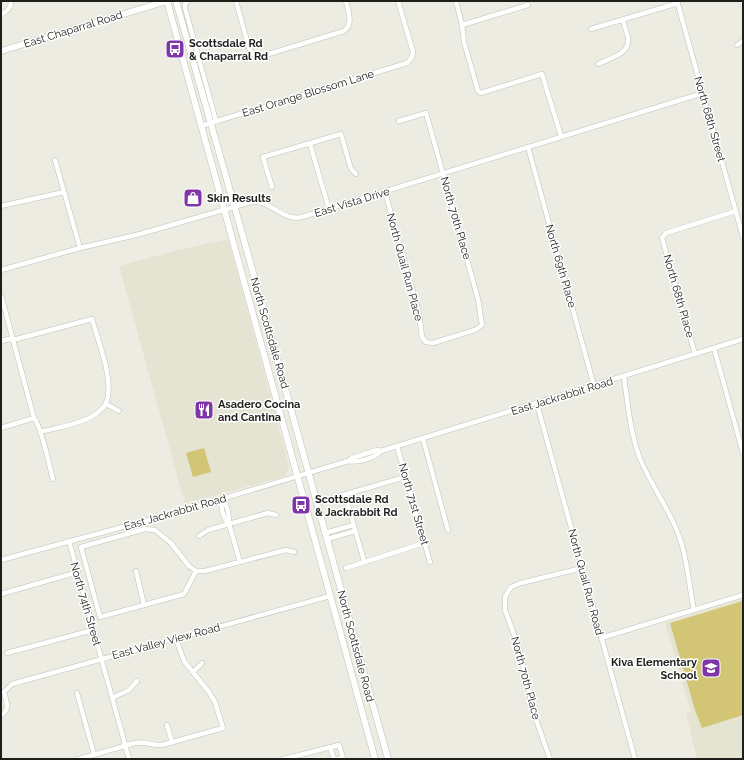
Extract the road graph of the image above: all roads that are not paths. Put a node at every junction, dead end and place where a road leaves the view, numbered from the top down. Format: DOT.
graph roads {
  1 [pos="167,1"];
  2 [pos="176,1"];
  3 [pos="188,1"];
  4 [pos="236,1"];
  5 [pos="346,1"];
  6 [pos="398,1"];
  7 [pos="456,1"];
  8 [pos="742,1"];
  9 [pos="677,2"];
  10 [pos="11,3"];
  11 [pos="743,4"];
  12 [pos="528,5"];
  13 [pos="1,14"];
  14 [pos="622,20"];
  15 [pos="462,25"];
  16 [pos="591,30"];
  17 [pos="743,41"];
  18 [pos="737,45"];
  19 [pos="1,51"];
  20 [pos="598,64"];
  21 [pos="703,93"];
  22 [pos="399,120"];
  23 [pos="213,122"];
  24 [pos="201,126"];
  25 [pos="561,136"];
  26 [pos="310,144"];
  27 [pos="528,147"];
  28 [pos="55,160"];
  29 [pos="356,174"];
  30 [pos="444,174"];
  31 [pos="272,187"];
  32 [pos="64,192"];
  33 [pos="385,192"];
  34 [pos="1,206"];
  35 [pos="234,206"];
  36 [pos="224,209"];
  37 [pos="329,209"];
  38 [pos="736,211"];
  39 [pos="743,237"];
  40 [pos="80,248"];
  41 [pos="1,270"];
  42 [pos="1,294"];
  43 [pos="743,339"];
  44 [pos="13,340"];
  45 [pos="1,341"];
  46 [pos="426,342"];
  47 [pos="714,348"];
  48 [pos="275,350"];
  49 [pos="263,352"];
  50 [pos="695,354"];
  51 [pos="624,377"];
  52 [pos="283,379"];
  53 [pos="272,382"];
  54 [pos="594,386"];
  55 [pos="106,404"];
  56 [pos="537,404"];
  57 [pos="119,411"];
  58 [pos="34,418"];
  59 [pos="1,428"];
  60 [pos="40,432"];
  61 [pos="422,439"];
  62 [pos="397,446"];
  63 [pos="743,453"];
  64 [pos="309,474"];
  65 [pos="298,477"];
  66 [pos="405,477"];
  67 [pos="53,479"];
  68 [pos="345,495"];
  69 [pos="222,498"];
  70 [pos="326,500"];
  71 [pos="276,515"];
  72 [pos="229,524"];
  73 [pos="354,525"];
  74 [pos="448,530"];
  75 [pos="355,531"];
  76 [pos="199,536"];
  77 [pos="326,536"];
  78 [pos="69,541"];
  79 [pos="424,543"];
  80 [pos="294,552"];
  81 [pos="1,560"];
  82 [pos="364,561"];
  83 [pos="240,562"];
  84 [pos="430,562"];
  85 [pos="346,568"];
  86 [pos="582,568"];
  87 [pos="136,571"];
  88 [pos="196,571"];
  89 [pos="78,572"];
  90 [pos="1,594"];
  91 [pos="743,595"];
  92 [pos="330,596"];
  93 [pos="144,605"];
  94 [pos="694,610"];
  95 [pos="93,630"];
  96 [pos="176,638"];
  97 [pos="601,638"];
  98 [pos="7,653"];
  99 [pos="102,659"];
  100 [pos="202,663"];
  101 [pos="193,672"];
  102 [pos="137,681"];
  103 [pos="77,694"];
  104 [pos="112,698"];
  105 [pos="1,715"];
  106 [pos="167,725"];
  107 [pos="172,742"];
  108 [pos="125,745"];
  109 [pos="330,748"];
  110 [pos="94,754"];
  111 [pos="297,757"];
  112 [pos="79,759"];
  113 [pos="129,759"];
  114 [pos="284,759"];
  115 [pos="334,759"];
  116 [pos="337,759"];
  117 [pos="375,759"];
  118 [pos="388,759"];
  119 [pos="550,759"];
  120 [pos="635,759"];
  1 -- 19 [label="main road, East Chaparral Road"];
  1 -- 24 [label="main road, North Scottsdale Road"];
  2 -- 23 [label="main road, North Scottsdale Road"];
  3 -- 23 [label="street"];
  4 -- 5 [label="street"];
  6 -- 23 [label="street, East Orange Blossom Lane"];
  7 -- 15 [label="street"];
  8 -- 11 [label="street"];
  9 -- 14 [label="street"];
  9 -- 21 [label="street, North 68th Street"];
  10 -- 13 [label="street"];
  12 -- 15 [label="street"];
  14 -- 16 [label="street"];
  14 -- 20 [label="street"];
  15 -- 25 [label="street"];
  17 -- 18 [label="street"];
  21 -- 25 [label="street, East Vista Drive"];
  21 -- 38 [label="street, North 68th Street"];
  22 -- 30 [label="street, North 70th Place"];
  23 -- 24 [label="street, East Orange Blossom Lane"];
  23 -- 35 [label="main road, North Scottsdale Road"];
  24 -- 36 [label="main road, North Scottsdale Road"];
  25 -- 27 [label="street, East Vista Drive"];
  26 -- 29 [label="street"];
  26 -- 31 [label="street"];
  26 -- 37 [label="street"];
  27 -- 30 [label="street, East Vista Drive"];
  27 -- 54 [label="street, North 69th Place"];
  28 -- 32 [label="street"];
  30 -- 33 [label="street, East Vista Drive"];
  30 -- 46 [label="street, North 70th Place"];
  32 -- 34 [label="street"];
  32 -- 40 [label="street"];
  33 -- 37 [label="street, East Vista Drive"];
  33 -- 46 [label="street, North Quail Run Place"];
  35 -- 36 [label="street, East Vista Drive"];
  35 -- 37 [label="street, East Vista Drive"];
  35 -- 48 [label="main road, North Scottsdale Road"];
  36 -- 40 [label="street, East Vista Drive"];
  36 -- 49 [label="main road, North Scottsdale Road"];
  38 -- 39 [label="street, North 68th Street"];
  38 -- 50 [label="street, North 68th Place"];
  40 -- 41 [label="street, East Vista Drive"];
  42 -- 44 [label="street"];
  43 -- 47 [label="street, East Jackrabbit Road"];
  44 -- 45 [label="street"];
  44 -- 55 [label="street"];
  44 -- 58 [label="street"];
  47 -- 50 [label="street, East Jackrabbit Road"];
  47 -- 63 [label="street"];
  48 -- 49 [label="main road"];
  48 -- 52 [label="main road, North Scottsdale Road"];
  49 -- 53 [label="main road, North Scottsdale Road"];
  50 -- 51 [label="street, East Jackrabbit Road"];
  51 -- 54 [label="street, East Jackrabbit Road"];
  51 -- 94 [label="street"];
  52 -- 53 [label="main road"];
  52 -- 64 [label="main road, North Scottsdale Road"];
  53 -- 65 [label="main road, North Scottsdale Road"];
  54 -- 56 [label="street, East Jackrabbit Road"];
  55 -- 57 [label="street"];
  55 -- 60 [label="street"];
  56 -- 61 [label="street, East Jackrabbit Road"];
  56 -- 86 [label="street, North Quail Run Road"];
  58 -- 59 [label="street"];
  58 -- 60 [label="street"];
  60 -- 67 [label="street"];
  61 -- 62 [label="street, East Jackrabbit Road"];
  61 -- 74 [label="street"];
  62 -- 64 [label="street, East Jackrabbit Road"];
  62 -- 66 [label="street, North 71st Street"];
  64 -- 65 [label="street, East Jackrabbit Road"];
  64 -- 77 [label="main road, North Scottsdale Road"];
  65 -- 69 [label="street, East Jackrabbit Road"];
  65 -- 92 [label="main road, North Scottsdale Road"];
  66 -- 68 [label="street"];
  66 -- 79 [label="street, North 71st Street"];
  68 -- 70 [label="street"];
  68 -- 73 [label="street"];
  69 -- 72 [label="street"];
  69 -- 78 [label="street, East Jackrabbit Road"];
  71 -- 72 [label="street"];
  72 -- 76 [label="street"];
  72 -- 83 [label="street"];
  73 -- 75 [label="street"];
  73 -- 77 [label="street"];
  75 -- 77 [label="street"];
  75 -- 82 [label="street"];
  77 -- 118 [label="main road, North Scottsdale Road"];
  78 -- 81 [label="street, East Jackrabbit Road"];
  78 -- 89 [label="street, North 74th Street"];
  79 -- 82 [label="street"];
  79 -- 84 [label="street, North 71st Street"];
  80 -- 83 [label="street"];
  82 -- 85 [label="street"];
  83 -- 88 [label="street"];
  86 -- 97 [label="street, North Quail Run Road"];
  86 -- 119 [label="street, North 70th Place"];
  87 -- 93 [label="street"];
  88 -- 93 [label="street"];
  88 -- 93 [label="street"];
  89 -- 90 [label="street"];
  89 -- 95 [label="street, North 74th Street"];
  91 -- 94 [label="street"];
  92 -- 96 [label="street, East Valley View Road"];
  92 -- 117 [label="main road, North Scottsdale Road"];
  94 -- 97 [label="street"];
  95 -- 98 [label="street"];
  95 -- 99 [label="street, North 74th Street"];
  96 -- 99 [label="street, East Valley View Road"];
  96 -- 101 [label="street"];
  97 -- 120 [label="street, North Quail Run Road"];
  99 -- 104 [label="street, North 74th Street"];
  99 -- 105 [label="street, East Valley View Road"];
  100 -- 101 [label="street"];
  101 -- 107 [label="street"];
  102 -- 104 [label="street"];
  103 -- 110 [label="street"];
  104 -- 108 [label="street, North 74th Street"];
  106 -- 107 [label="street"];
  107 -- 108 [label="street"];
  108 -- 110 [label="street"];
  108 -- 113 [label="street, North 74th Street"];
  109 -- 111 [label="street"];
  109 -- 115 [label="street"];
  109 -- 116 [label="street"];
  110 -- 112 [label="street"];
  111 -- 114 [label="street"];
}
